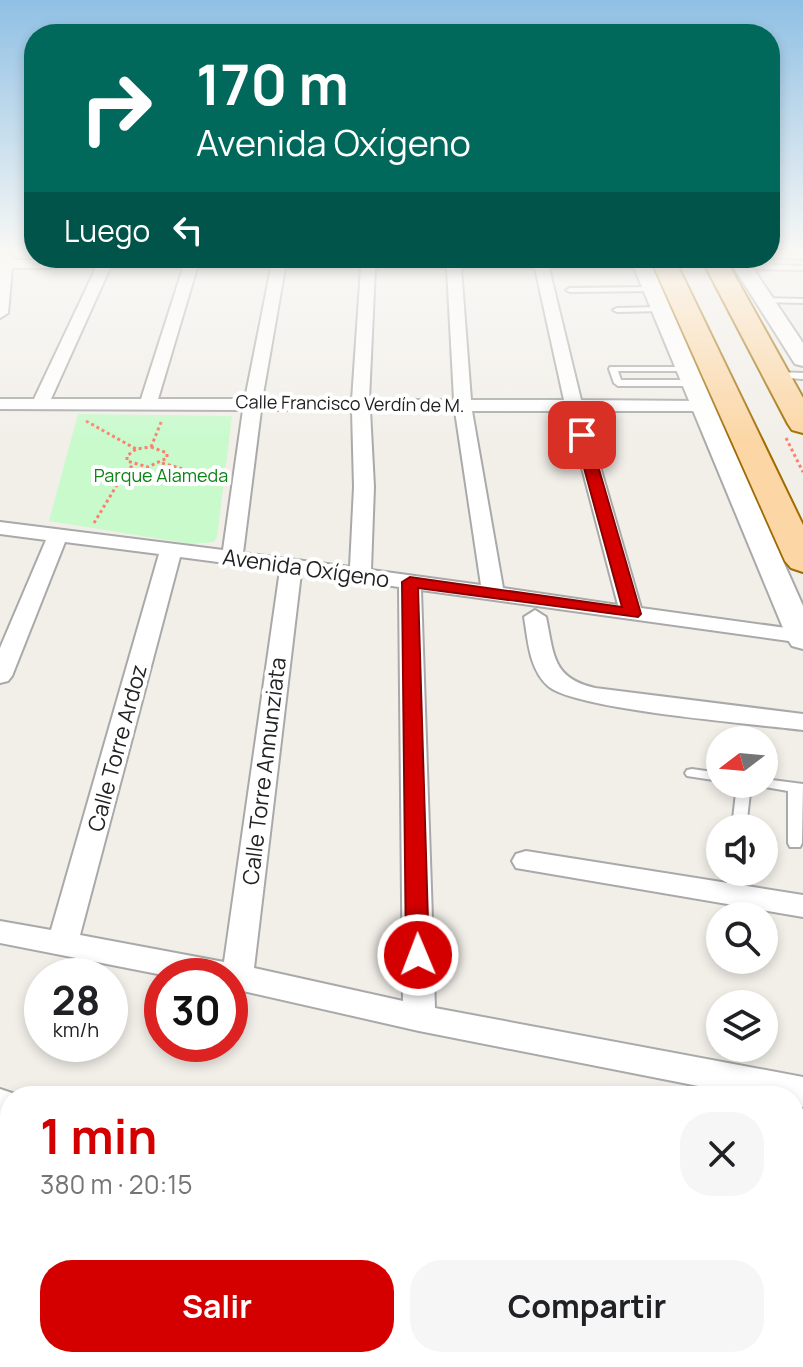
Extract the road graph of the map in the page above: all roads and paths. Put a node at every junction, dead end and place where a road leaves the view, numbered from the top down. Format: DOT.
graph roads {
  1 [pos="81,316"];
  2 [pos="175,316"];
  3 [pos="270,316"];
  4 [pos="366,316"];
  5 [pos="457,316"];
  6 [pos="553,316"];
  7 [pos="669,316"];
  8 [pos="673,316"];
  9 [pos="699,316"];
  10 [pos="734,316"];
  11 [pos="742,316"];
  12 [pos="775,316"];
  13 [pos="803,359"];
  14 [pos="776,375"];
  15 [pos="803,376"];
  16 [pos="692,386"];
  17 [pos="41,403"];
  18 [pos="65,403"];
  19 [pos="148,403"];
  20 [pos="169,403"];
  21 [pos="253,403"];
  22 [pos="360,403"];
  23 [pos="0,404"];
  24 [pos="463,406"];
  25 [pos="574,406"];
  26 [pos="803,424"];
  27 [pos="151,447"];
  28 [pos="136,449"];
  29 [pos="162,463"];
  30 [pos="133,465"];
  31 [pos="242,485"];
  32 [pos="0,528"];
  33 [pos="57,537"];
  34 [pos="84,539"];
  35 [pos="171,550"];
  36 [pos="232,557"];
  37 [pos="803,561"];
  38 [pos="291,565"];
  39 [pos="360,575"];
  40 [pos="410,582"];
  41 [pos="493,594"];
  42 [pos="632,614"];
  43 [pos="535,617"];
  44 [pos="802,639"];
  45 [pos="0,676"];
  46 [pos="803,722"];
  47 [pos="692,773"];
  48 [pos="706,775"];
  49 [pos="778,785"];
  50 [pos="799,788"];
  51 [pos="795,843"];
  52 [pos="526,861"];
  53 [pos="803,906"];
  54 [pos="0,932"];
  55 [pos="62,946"];
  56 [pos="239,958"];
  57 [pos="144,961"];
  58 [pos="248,979"];
  59 [pos="419,1018"];
  60 [pos="772,1086"];
  1 -- 17 [label="street"];
  2 -- 19 [label="street"];
  3 -- 21 [label="street"];
  4 -- 22 [label="street"];
  5 -- 24 [label="street"];
  6 -- 25 [label="street"];
  7 -- 16 [label="street"];
  8 -- 37 [label="main road"];
  9 -- 10 [label="main road"];
  11 -- 14 [label="main road"];
  12 -- 13 [label="street"];
  14 -- 15 [label="lane"];
  14 -- 26 [label="main road"];
  16 -- 16 [label="lane"];
  16 -- 25 [label="street, Calle Francisco Verdín de M."];
  16 -- 44 [label="street"];
  17 -- 18 [label="street, Calle Francisco Verdín de M."];
  17 -- 23 [label="street, Calle Francisco Verdín de M."];
  18 -- 19 [label="street, Calle Francisco Verdín de M."];
  18 -- 28 [label="path"];
  19 -- 20 [label="street, Calle Francisco Verdín de M."];
  20 -- 21 [label="street, Calle Francisco Verdín de M."];
  20 -- 27 [label="path"];
  21 -- 22 [label="street, Calle Francisco Verdín de M."];
  21 -- 31 [label="street"];
  22 -- 24 [label="street, Calle Francisco Verdín de M."];
  22 -- 39 [label="street"];
  24 -- 25 [label="street, Calle Francisco Verdín de M."];
  24 -- 41 [label="street"];
  25 -- 42 [label="street"];
  27 -- 28 [label="path"];
  27 -- 29 [label="path"];
  28 -- 30 [label="path"];
  29 -- 30 [label="path"];
  29 -- 31 [label="path"];
  30 -- 34 [label="path"];
  31 -- 36 [label="street"];
  32 -- 33 [label="street, Avenida Oxígeno"];
  33 -- 34 [label="street, Avenida Oxígeno"];
  33 -- 45 [label="street"];
  34 -- 35 [label="street, Avenida Oxígeno"];
  35 -- 36 [label="street, Avenida Oxígeno"];
  35 -- 55 [label="street, Calle Torre Ardoz"];
  36 -- 38 [label="street, Avenida Oxígeno"];
  38 -- 39 [label="street, Avenida Oxígeno"];
  38 -- 56 [label="street, Calle Torre Annunziata"];
  39 -- 40 [label="street, Avenida Oxígeno"];
  40 -- 41 [label="street, Avenida Oxígeno"];
  40 -- 59 [label="street"];
  41 -- 42 [label="street, Avenida Oxígeno"];
  42 -- 44 [label="street, Avenida Oxígeno"];
  43 -- 46 [label="street"];
  47 -- 48 [label="lane"];
  49 -- 50 [label="lane"];
  50 -- 51 [label="lane"];
  52 -- 53 [label="street"];
  54 -- 55 [label="street"];
  55 -- 57 [label="street"];
  58 -- 59 [label="street"];
  59 -- 60 [label="street"];
}
